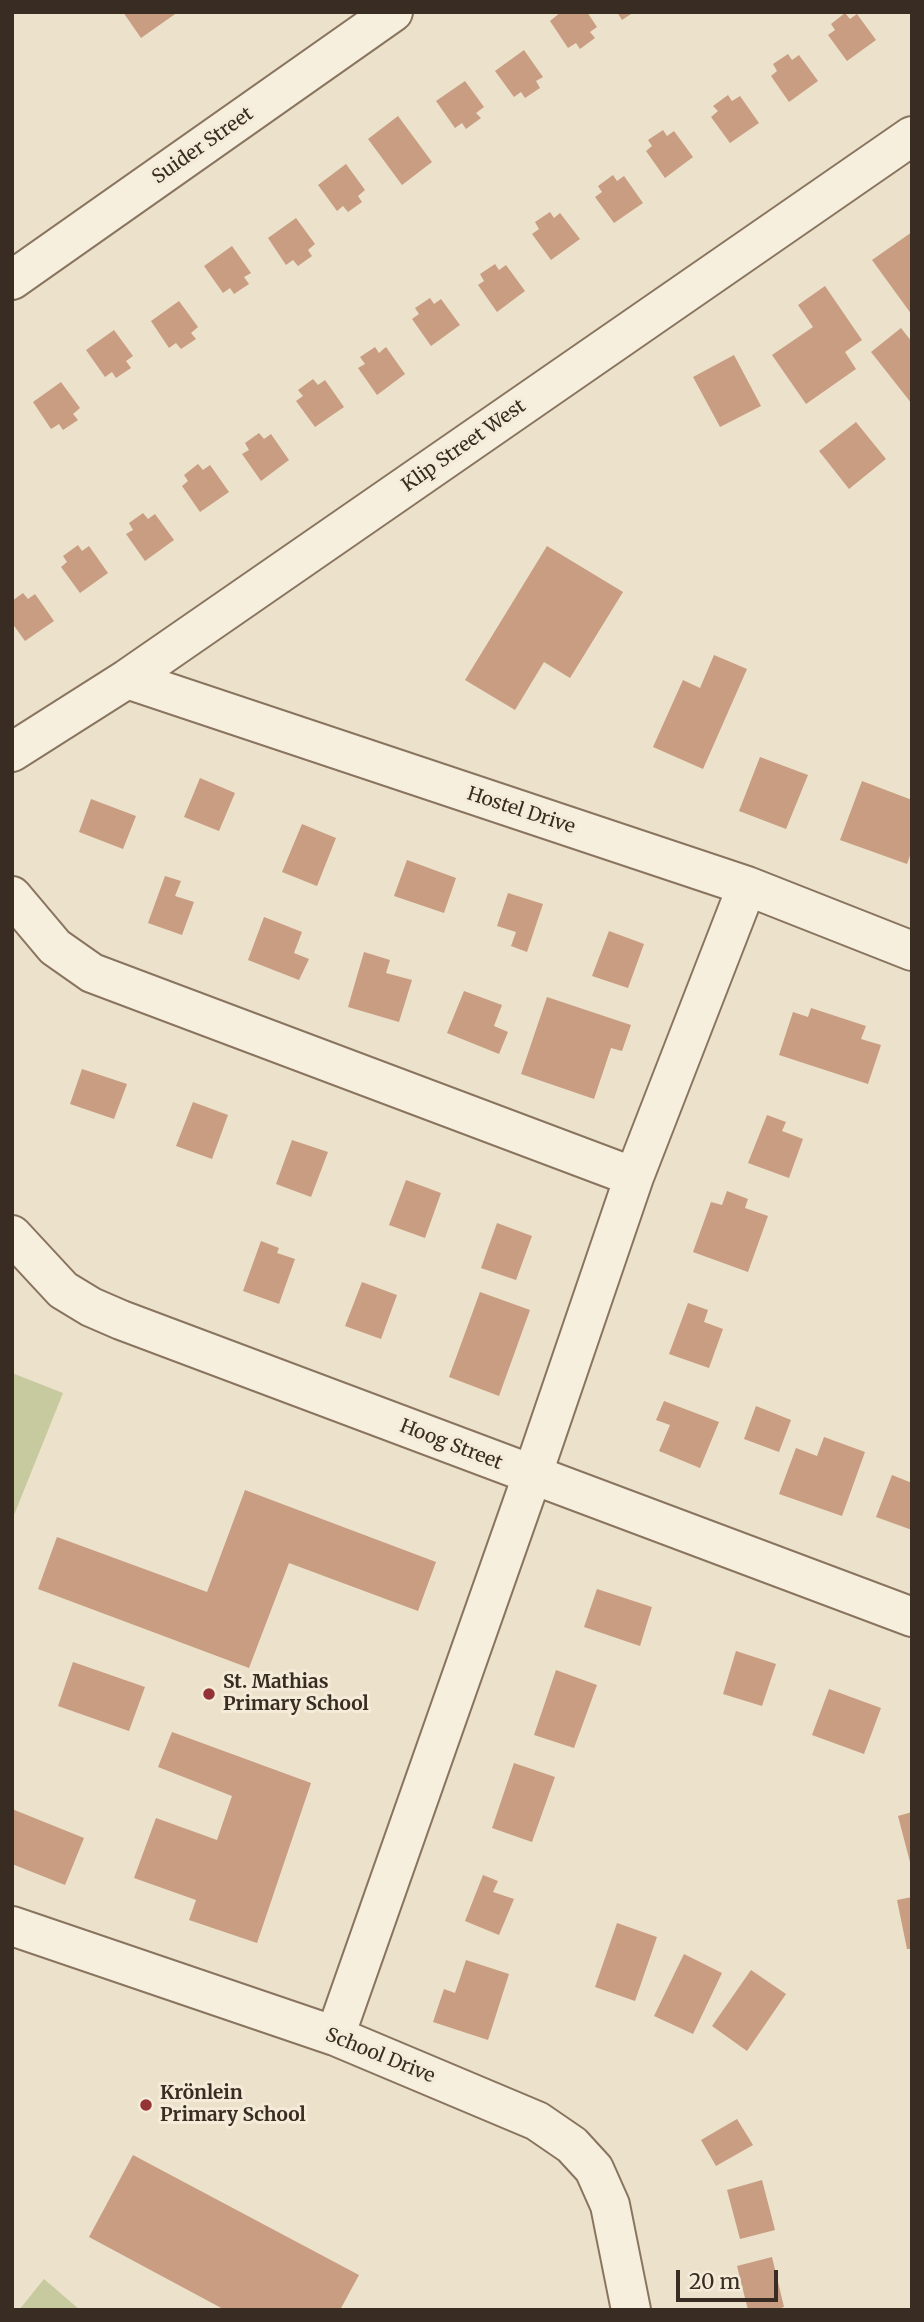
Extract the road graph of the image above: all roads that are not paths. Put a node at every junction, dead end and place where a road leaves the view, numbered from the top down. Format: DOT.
graph roads {
  1 [pos="393,12"];
  2 [pos="912,136"];
  3 [pos="12,280"];
  4 [pos="127,680"];
  5 [pos="12,752"];
  6 [pos="747,886"];
  7 [pos="12,896"];
  8 [pos="912,951"];
  9 [pos="634,1177"];
  10 [pos="12,1235"];
  11 [pos="532,1476"];
  12 [pos="912,1617"];
  13 [pos="12,1926"];
  14 [pos="334,2036"];
  15 [pos="631,2310"];
  1 -- 3 [label="street, Suider Street"];
  2 -- 4 [label="street, Klip Street West"];
  4 -- 5 [label="street, Klip Street West"];
  4 -- 6 [label="street, Hostel Drive"];
  6 -- 8 [label="street, Hostel Drive"];
  6 -- 9 [label="street"];
  7 -- 9 [label="street"];
  9 -- 11 [label="street"];
  10 -- 11 [label="street, Hoog Street"];
  11 -- 12 [label="street, Hoog Street"];
  11 -- 14 [label="street"];
  13 -- 14 [label="street, School Drive"];
  14 -- 15 [label="street, School Drive"];
}
